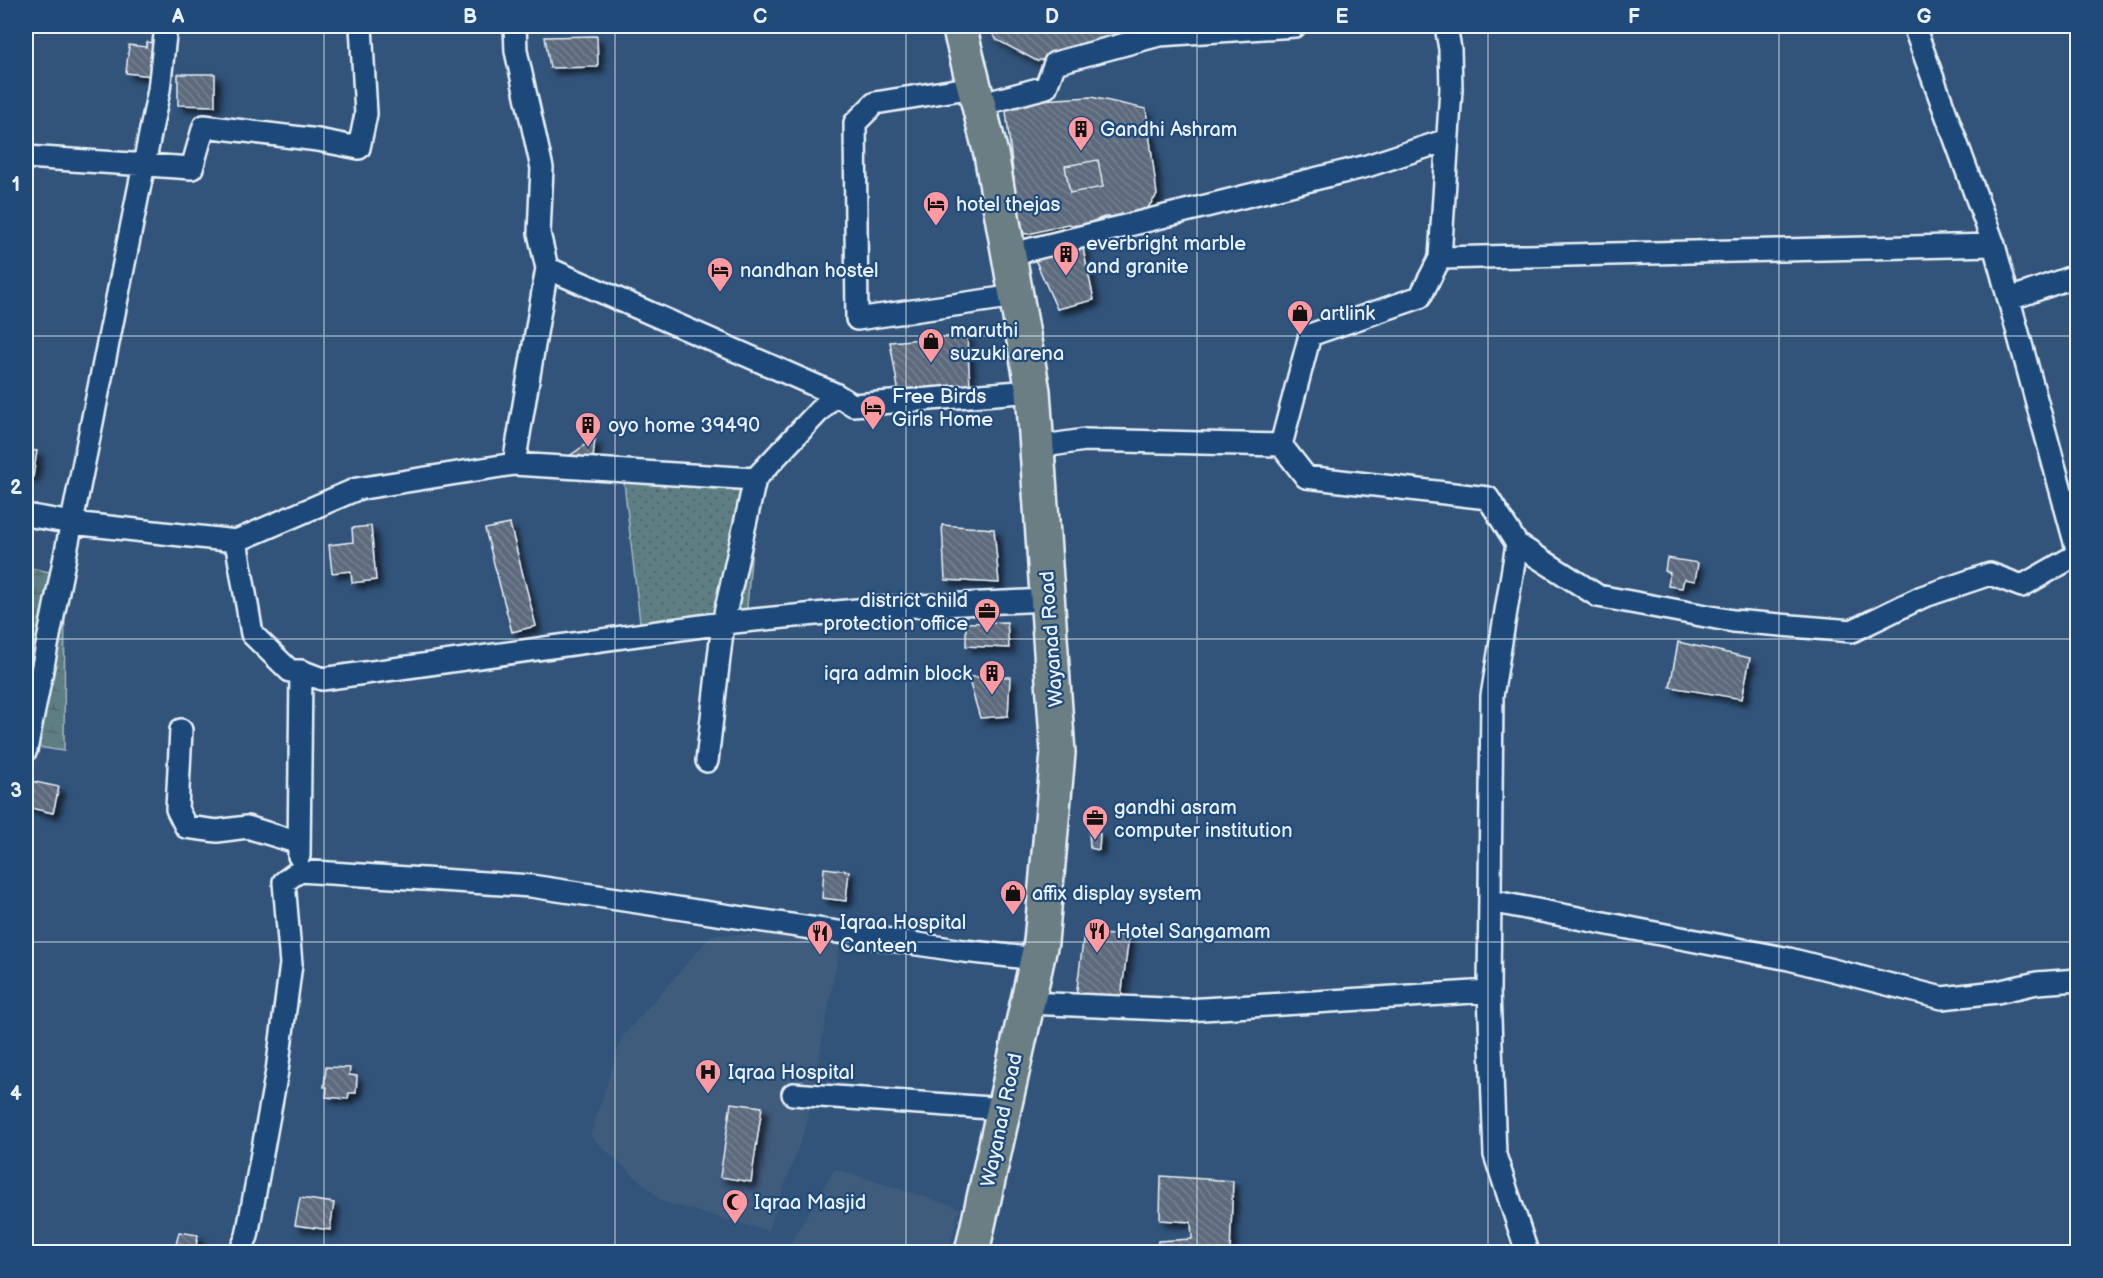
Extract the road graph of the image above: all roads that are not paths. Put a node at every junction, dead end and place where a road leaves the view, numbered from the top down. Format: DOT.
graph roads {
  1 [pos="166,26"];
  2 [pos="361,26"];
  3 [pos="515,26"];
  4 [pos="959,26"];
  5 [pos="1295,26"];
  6 [pos="1446,26"];
  7 [pos="1917,26"];
  8 [pos="976,96"];
  9 [pos="1447,140"];
  10 [pos="26,157"];
  11 [pos="144,166"];
  12 [pos="1994,244"];
  13 [pos="1008,255"];
  14 [pos="1440,258"];
  15 [pos="547,268"];
  16 [pos="2078,275"];
  17 [pos="1016,296"];
  18 [pos="2010,299"];
  19 [pos="1033,392"];
  20 [pos="835,394"];
  21 [pos="1281,445"];
  22 [pos="1037,447"];
  23 [pos="514,464"];
  24 [pos="755,479"];
  25 [pos="26,514"];
  26 [pos="72,523"];
  27 [pos="236,542"];
  28 [pos="1517,544"];
  29 [pos="2078,554"];
  30 [pos="1048,600"];
  31 [pos="723,623"];
  32 [pos="301,671"];
  33 [pos="181,730"];
  34 [pos="26,750"];
  35 [pos="707,761"];
  36 [pos="299,843"];
  37 [pos="299,871"];
  38 [pos="1490,901"];
  39 [pos="1037,959"];
  40 [pos="2078,981"];
  41 [pos="1489,991"];
  42 [pos="1028,1003"];
  43 [pos="793,1094"];
  44 [pos="1004,1109"];
  45 [pos="240,1252"];
  46 [pos="964,1252"];
  47 [pos="1527,1252"];
  1 -- 11 [label="street"];
  2 -- 11 [label="street"];
  3 -- 15 [label="street"];
  4 -- 8 [label="main road, Wayanad Road"];
  5 -- 8 [label="street"];
  6 -- 9 [label="street"];
  7 -- 12 [label="street"];
  8 -- 13 [label="main road, Wayanad Road"];
  8 -- 17 [label="street"];
  9 -- 13 [label="street"];
  9 -- 14 [label="street"];
  10 -- 11 [label="street"];
  11 -- 26 [label="street"];
  12 -- 14 [label="street"];
  12 -- 18 [label="street"];
  13 -- 17 [label="main road, Wayanad Road"];
  14 -- 21 [label="street"];
  15 -- 20 [label="street"];
  15 -- 23 [label="street"];
  16 -- 18 [label="street"];
  17 -- 19 [label="main road, Wayanad Road"];
  18 -- 29 [label="street"];
  19 -- 20 [label="street"];
  19 -- 22 [label="main road, Wayanad Road"];
  20 -- 24 [label="street"];
  21 -- 22 [label="street"];
  21 -- 28 [label="street"];
  22 -- 30 [label="main road, Wayanad Road"];
  23 -- 24 [label="street"];
  23 -- 27 [label="street"];
  24 -- 31 [label="street"];
  25 -- 26 [label="street"];
  26 -- 27 [label="street"];
  26 -- 34 [label="street"];
  27 -- 32 [label="street"];
  28 -- 29 [label="street"];
  28 -- 38 [label="street"];
  30 -- 31 [label="street"];
  30 -- 39 [label="main road, Wayanad Road"];
  31 -- 32 [label="street"];
  31 -- 35 [label="street"];
  32 -- 36 [label="street"];
  33 -- 36 [label="street"];
  36 -- 37 [label="street"];
  37 -- 39 [label="street"];
  37 -- 45 [label="street"];
  38 -- 40 [label="street"];
  38 -- 41 [label="street"];
  39 -- 42 [label="main road, Wayanad Road"];
  41 -- 42 [label="street"];
  41 -- 47 [label="street"];
  42 -- 44 [label="main road, Wayanad Road"];
  43 -- 44 [label="street"];
  44 -- 46 [label="main road, Wayanad Road"];
}
